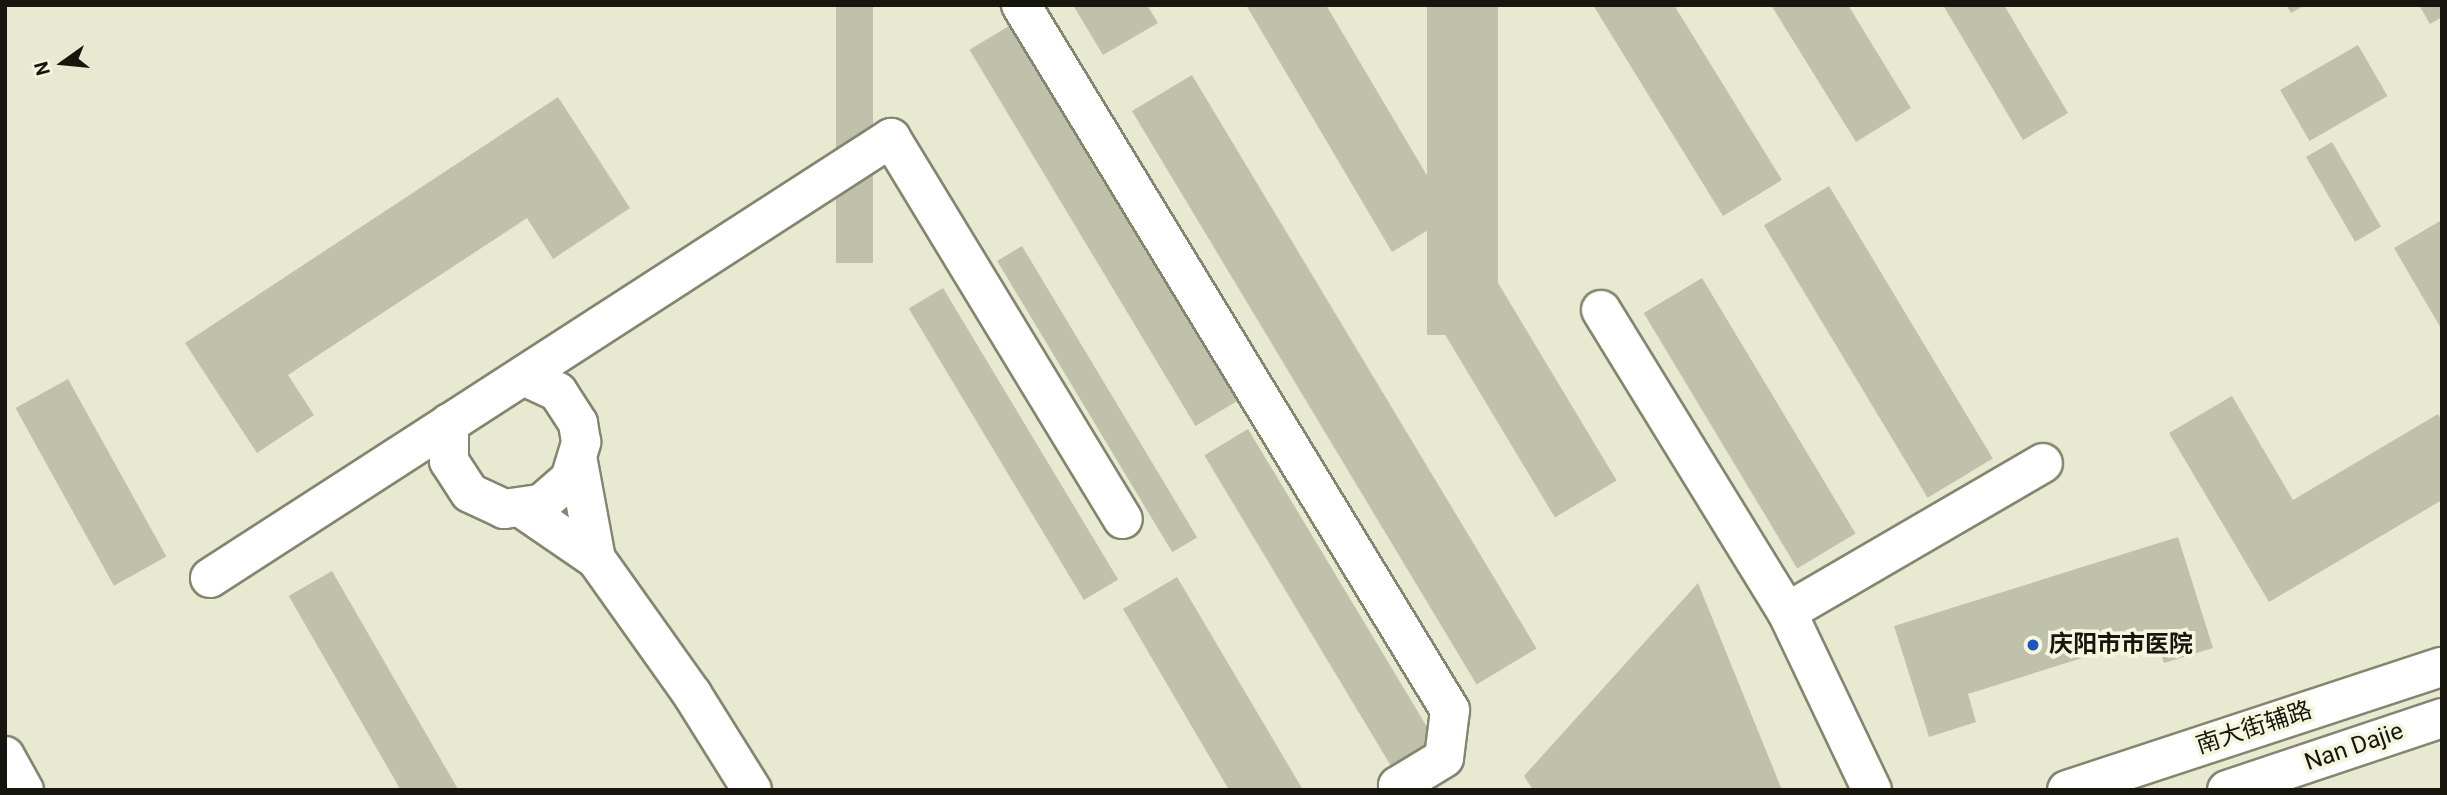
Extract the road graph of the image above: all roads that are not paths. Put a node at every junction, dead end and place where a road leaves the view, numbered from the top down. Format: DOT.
graph roads {
  1 [pos="1021,5"];
  2 [pos="1601,310"];
  3 [pos="523,376"];
  4 [pos="449,423"];
  5 [pos="578,462"];
  6 [pos="2043,463"];
  7 [pos="523,509"];
  8 [pos="1123,519"];
  9 [pos="596,559"];
  10 [pos="210,578"];
  11 [pos="1787,612"];
  12 [pos="2442,667"];
  13 [pos="2442,718"];
  14 [pos="5,756"];
  15 [pos="1408,786"];
  16 [pos="24,790"];
  17 [pos="752,790"];
  18 [pos="1872,790"];
  19 [pos="2067,790"];
  20 [pos="2227,790"];
  1 -- 15 [label="street"];
  2 -- 11 [label="street"];
  3 -- 4 [label="street"];
  3 -- 5 [label="street"];
  3 -- 8 [label="street"];
  4 -- 7 [label="street"];
  4 -- 10 [label="street"];
  5 -- 7 [label="street"];
  5 -- 9 [label="street"];
  6 -- 11 [label="street"];
  7 -- 9 [label="street"];
  9 -- 17 [label="street"];
  11 -- 18 [label="street"];
  12 -- 19 [label="street, 南大街辅路"];
  13 -- 20 [label="street, Nan Dajie"];
  14 -- 16 [label="street"];
}
